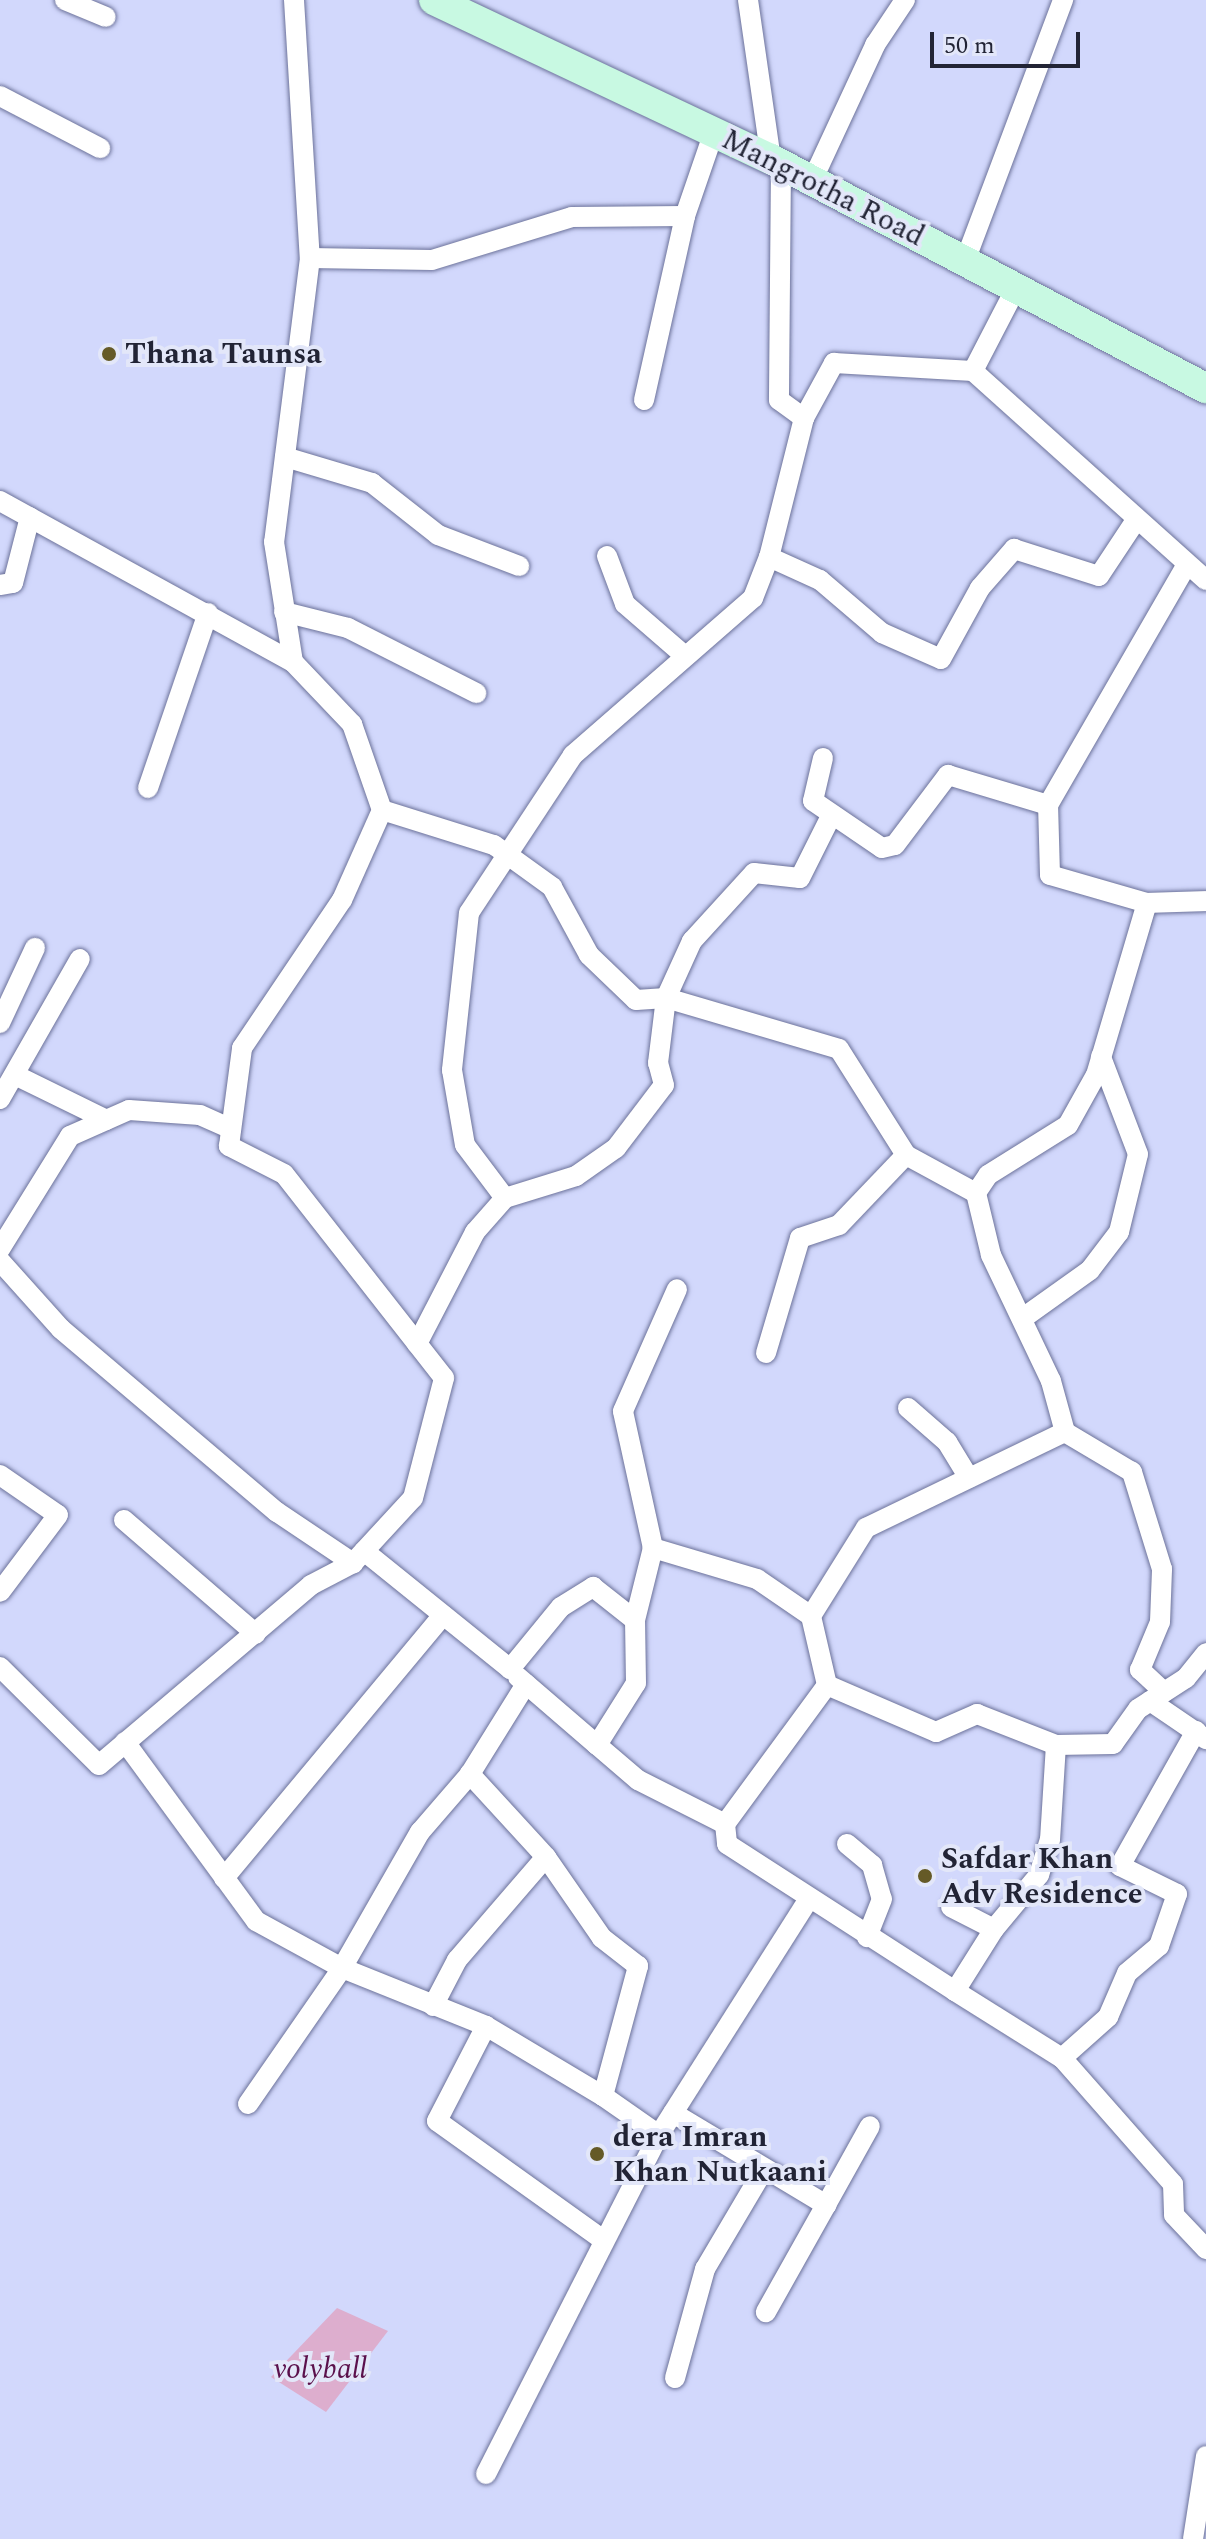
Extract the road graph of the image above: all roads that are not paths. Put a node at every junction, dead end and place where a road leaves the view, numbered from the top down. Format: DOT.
graph roads {
  1 [pos="65,0"];
  2 [pos="294,0"];
  3 [pos="434,0"];
  4 [pos="748,0"];
  5 [pos="905,0"];
  6 [pos="1063,0"];
  7 [pos="106,17"];
  8 [pos="0,96"];
  9 [pos="714,132"];
  10 [pos="100,148"];
  11 [pos="776,162"];
  12 [pos="812,181"];
  13 [pos="685,216"];
  14 [pos="310,258"];
  15 [pos="965,261"];
  16 [pos="1016,288"];
  17 [pos="973,371"];
  18 [pos="1206,388"];
  19 [pos="644,400"];
  20 [pos="804,418"];
  21 [pos="285,457"];
  22 [pos="0,501"];
  23 [pos="30,517"];
  24 [pos="1136,520"];
  25 [pos="607,556"];
  26 [pos="769,557"];
  27 [pos="519,566"];
  28 [pos="1186,566"];
  29 [pos="1206,580"];
  30 [pos="0,585"];
  31 [pos="284,612"];
  32 [pos="208,613"];
  33 [pos="685,656"];
  34 [pos="293,662"];
  35 [pos="476,693"];
  36 [pos="823,758"];
  37 [pos="148,788"];
  38 [pos="1048,805"];
  39 [pos="382,810"];
  40 [pos="831,816"];
  41 [pos="511,858"];
  42 [pos="1206,901"];
  43 [pos="1147,903"];
  44 [pos="35,948"];
  45 [pos="80,959"];
  46 [pos="666,998"];
  47 [pos="0,1023"];
  48 [pos="1101,1057"];
  49 [pos="15,1075"];
  50 [pos="0,1099"];
  51 [pos="107,1120"];
  52 [pos="231,1129"];
  53 [pos="906,1155"];
  54 [pos="976,1193"];
  55 [pos="505,1198"];
  56 [pos="0,1249"];
  57 [pos="0,1261"];
  58 [pos="677,1289"];
  59 [pos="1023,1318"];
  60 [pos="417,1344"];
  61 [pos="766,1353"];
  62 [pos="908,1408"];
  63 [pos="1065,1432"];
  64 [pos="0,1475"];
  65 [pos="969,1478"];
  66 [pos="124,1520"];
  67 [pos="653,1548"];
  68 [pos="358,1557"];
  69 [pos="0,1592"];
  70 [pos="443,1615"];
  71 [pos="811,1616"];
  72 [pos="635,1620"];
  73 [pos="256,1634"];
  74 [pos="1206,1653"];
  75 [pos="0,1667"];
  76 [pos="510,1669"];
  77 [pos="526,1684"];
  78 [pos="827,1685"];
  79 [pos="1157,1697"];
  80 [pos="1201,1735"];
  81 [pos="125,1742"];
  82 [pos="597,1745"];
  83 [pos="1056,1745"];
  84 [pos="470,1774"];
  85 [pos="725,1824"];
  86 [pos="847,1844"];
  87 [pos="546,1857"];
  88 [pos="224,1878"];
  89 [pos="808,1900"];
  90 [pos="951,1907"];
  91 [pos="994,1929"];
  92 [pos="867,1937"];
  93 [pos="342,1968"];
  94 [pos="955,1991"];
  95 [pos="433,2006"];
  96 [pos="486,2026"];
  97 [pos="1062,2058"];
  98 [pos="603,2096"];
  99 [pos="248,2104"];
  100 [pos="673,2113"];
  101 [pos="870,2126"];
  102 [pos="659,2135"];
  103 [pos="763,2171"];
  104 [pos="826,2205"];
  105 [pos="602,2239"];
  106 [pos="1206,2249"];
  107 [pos="766,2312"];
  108 [pos="675,2378"];
  109 [pos="1206,2456"];
  110 [pos="486,2474"];
  111 [pos="1193,2539"];
  1 -- 7 [label="street"];
  2 -- 14 [label="street"];
  3 -- 9 [label="main road, Mangrotha Road"];
  4 -- 11 [label="street"];
  5 -- 12 [label="street"];
  6 -- 15 [label="street"];
  8 -- 10 [label="street"];
  9 -- 11 [label="main road, Mangrotha Road"];
  9 -- 13 [label="street"];
  11 -- 12 [label="main road, Mangrotha Road"];
  11 -- 20 [label="street"];
  12 -- 15 [label="main road, Mangrotha Road"];
  13 -- 14 [label="street"];
  13 -- 19 [label="street"];
  14 -- 21 [label="street"];
  15 -- 16 [label="main road, Mangrotha Road"];
  16 -- 17 [label="street"];
  16 -- 18 [label="main road, Mangrotha Road"];
  17 -- 20 [label="street"];
  17 -- 24 [label="street"];
  20 -- 26 [label="street"];
  21 -- 27 [label="street"];
  21 -- 31 [label="street"];
  22 -- 23 [label="street"];
  23 -- 30 [label="street"];
  23 -- 32 [label="street"];
  24 -- 26 [label="street"];
  24 -- 28 [label="street"];
  25 -- 33 [label="street"];
  26 -- 33 [label="street"];
  28 -- 29 [label="street"];
  28 -- 38 [label="street"];
  31 -- 34 [label="street"];
  31 -- 35 [label="street"];
  32 -- 34 [label="street"];
  32 -- 37 [label="street"];
  33 -- 41 [label="street"];
  34 -- 39 [label="street"];
  36 -- 40 [label="street"];
  38 -- 40 [label="street"];
  38 -- 43 [label="street"];
  39 -- 41 [label="street"];
  39 -- 52 [label="street"];
  40 -- 46 [label="street"];
  41 -- 46 [label="street"];
  41 -- 55 [label="street"];
  42 -- 43 [label="street"];
  43 -- 48 [label="street"];
  44 -- 47 [label="street"];
  45 -- 49 [label="street"];
  46 -- 53 [label="street"];
  46 -- 55 [label="street"];
  48 -- 54 [label="street"];
  48 -- 59 [label="street"];
  49 -- 50 [label="street"];
  49 -- 51 [label="street"];
  51 -- 52 [label="street"];
  51 -- 56 [label="street"];
  52 -- 60 [label="street"];
  53 -- 54 [label="street"];
  53 -- 61 [label="street"];
  54 -- 59 [label="street"];
  55 -- 60 [label="street"];
  57 -- 68 [label="street"];
  58 -- 67 [label="street"];
  59 -- 63 [label="street"];
  60 -- 68 [label="street"];
  62 -- 65 [label="street"];
  63 -- 65 [label="street"];
  63 -- 79 [label="street"];
  64 -- 69 [label="street"];
  65 -- 71 [label="street"];
  66 -- 73 [label="street"];
  67 -- 71 [label="street"];
  67 -- 72 [label="street"];
  68 -- 70 [label="street"];
  68 -- 73 [label="street"];
  70 -- 76 [label="street"];
  70 -- 88 [label="street"];
  71 -- 78 [label="street"];
  72 -- 76 [label="street"];
  72 -- 82 [label="street"];
  73 -- 81 [label="street"];
  74 -- 79 [label="street"];
  75 -- 81 [label="street"];
  76 -- 77 [label="street"];
  77 -- 82 [label="street"];
  77 -- 84 [label="street"];
  78 -- 83 [label="street"];
  78 -- 85 [label="street"];
  79 -- 80 [label="street"];
  79 -- 83 [label="street"];
  80 -- 97 [label="street"];
  81 -- 88 [label="street"];
  82 -- 85 [label="street"];
  83 -- 91 [label="street"];
  84 -- 87 [label="street"];
  84 -- 93 [label="street"];
  85 -- 89 [label="street"];
  86 -- 92 [label="street"];
  87 -- 95 [label="street"];
  87 -- 98 [label="street"];
  88 -- 93 [label="street"];
  89 -- 92 [label="street"];
  89 -- 100 [label="street"];
  90 -- 91 [label="street"];
  91 -- 94 [label="street"];
  92 -- 94 [label="street"];
  93 -- 95 [label="street"];
  93 -- 99 [label="street"];
  94 -- 97 [label="street"];
  95 -- 96 [label="street"];
  96 -- 98 [label="street"];
  96 -- 105 [label="street"];
  97 -- 106 [label="street"];
  98 -- 102 [label="street"];
  100 -- 102 [label="street"];
  100 -- 103 [label="street"];
  101 -- 104 [label="street"];
  102 -- 105 [label="street"];
  103 -- 104 [label="street"];
  103 -- 108 [label="street"];
  104 -- 107 [label="street"];
  105 -- 110 [label="street"];
  109 -- 111 [label="street"];
}
